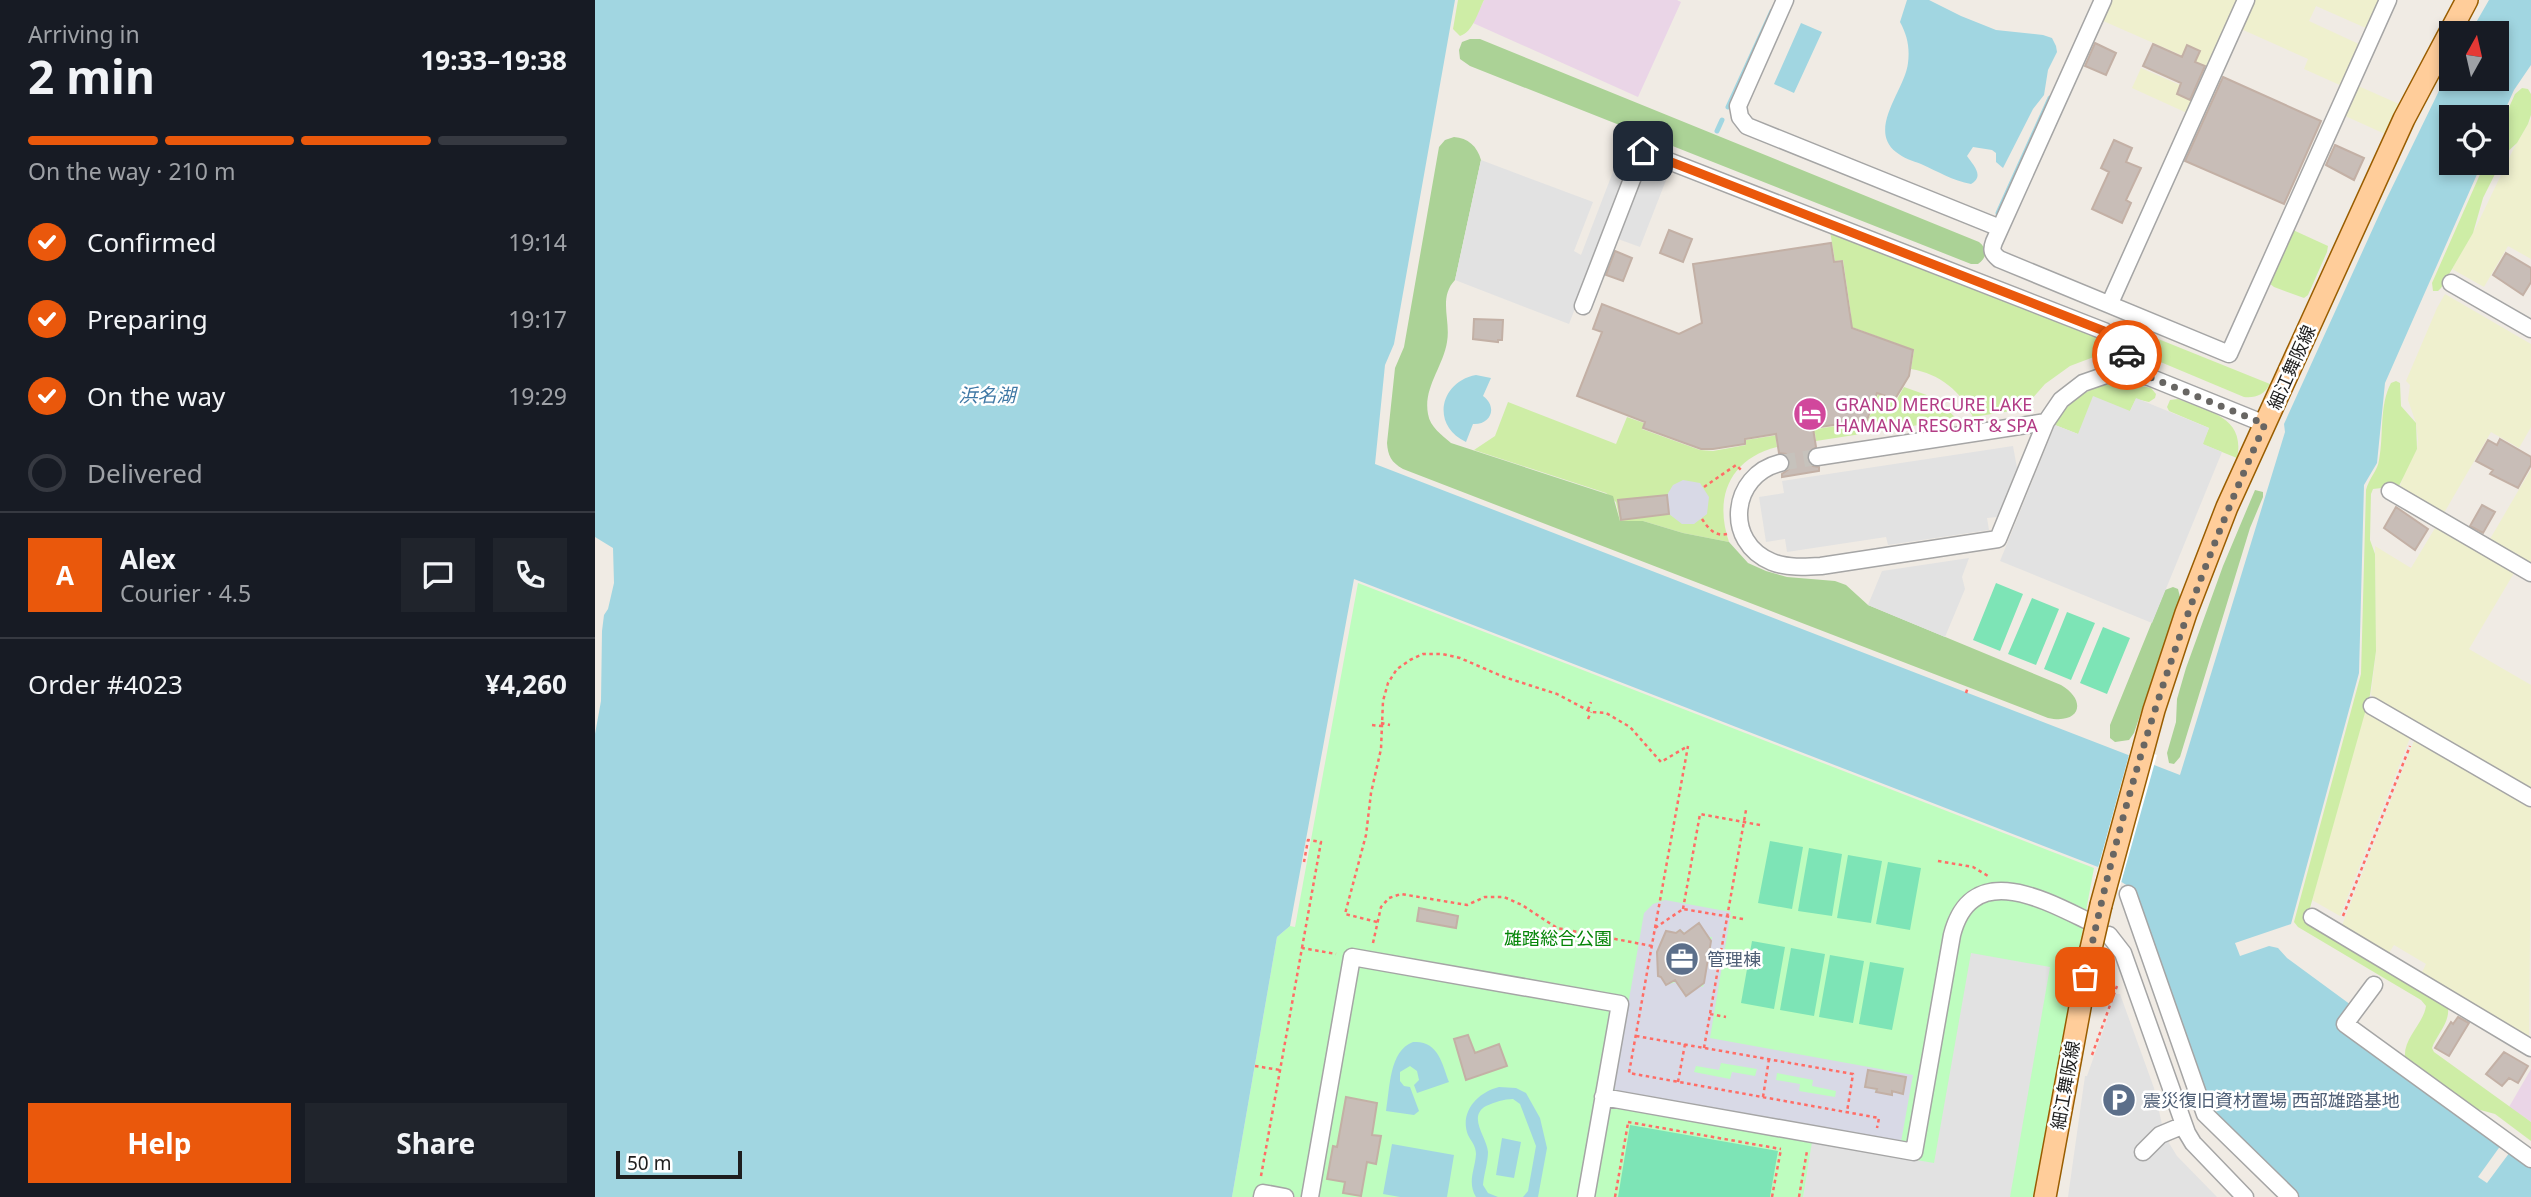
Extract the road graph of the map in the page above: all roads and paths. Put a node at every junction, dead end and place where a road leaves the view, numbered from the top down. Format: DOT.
graph roads {
  1 [pos="1785,0"];
  2 [pos="2103,0"];
  3 [pos="2246,0"];
  4 [pos="2388,0"];
  5 [pos="2467,0"];
  6 [pos="2000,228"];
  7 [pos="2451,283"];
  8 [pos="2110,303"];
  9 [pos="1583,306"];
  10 [pos="2531,329"];
  11 [pos="2136,374"];
  12 [pos="2046,422"];
  13 [pos="2265,424"];
  14 [pos="1817,457"];
  15 [pos="1780,463"];
  16 [pos="1744,472"];
  17 [pos="1704,487"];
  18 [pos="2390,491"];
  19 [pos="1702,519"];
  20 [pos="1732,533"];
  21 [pos="2531,573"];
  22 [pos="1968,687"];
  23 [pos="1966,693"];
  24 [pos="1591,702"];
  25 [pos="2372,706"];
  26 [pos="1590,711"];
  27 [pos="1588,719"];
  28 [pos="1390,724"];
  29 [pos="1372,725"];
  30 [pos="1381,725"];
  31 [pos="2412,739"];
  32 [pos="2531,798"];
  33 [pos="1746,810"];
  34 [pos="1744,822"];
  35 [pos="1760,825"];
  36 [pos="1938,861"];
  37 [pos="1304,862"];
  38 [pos="1997,890"];
  39 [pos="2128,894"];
  40 [pos="1683,909"];
  41 [pos="2093,913"];
  42 [pos="1727,917"];
  43 [pos="2312,917"];
  44 [pos="1744,919"];
  45 [pos="1377,922"];
  46 [pos="1655,928"];
  47 [pos="2337,932"];
  48 [pos="2109,935"];
  49 [pos="1652,946"];
  50 [pos="1302,948"];
  51 [pos="1352,957"];
  52 [pos="1370,960"];
  53 [pos="2121,984"];
  54 [pos="2374,985"];
  55 [pos="1710,1014"];
  56 [pos="1726,1017"];
  57 [pos="1636,1036"];
  58 [pos="1685,1044"];
  59 [pos="1704,1048"];
  60 [pos="2531,1048"];
  61 [pos="1769,1059"];
  62 [pos="2090,1061"];
  63 [pos="1255,1066"];
  64 [pos="1280,1070"];
  65 [pos="1678,1082"];
  66 [pos="1603,1097"];
  67 [pos="1763,1097"];
  68 [pos="1632,1102"];
  69 [pos="1847,1112"];
  70 [pos="1628,1122"];
  71 [pos="2184,1125"];
  72 [pos="1784,1129"];
  73 [pos="1810,1134"];
  74 [pos="1874,1145"];
  75 [pos="1781,1149"];
  76 [pos="2143,1152"];
  77 [pos="2531,1159"];
  78 [pos="1263,1195"];
  79 [pos="1285,1197"];
  80 [pos="1310,1197"];
  81 [pos="1586,1197"];
  82 [pos="1615,1197"];
  83 [pos="1772,1197"];
  84 [pos="1799,1197"];
  85 [pos="2045,1197"];
  86 [pos="2245,1197"];
  87 [pos="2290,1197"];
  1 -- 6 [label="street"];
  2 -- 6 [label="street"];
  3 -- 8 [label="street"];
  4 -- 8 [label="street"];
  5 -- 13 [label="main road, 細江舞阪線"];
  6 -- 8 [label="street"];
  7 -- 10 [label="street"];
  9 -- 11 [label="street"];
  11 -- 12 [label="street"];
  11 -- 13 [label="street"];
  12 -- 14 [label="street"];
  12 -- 15 [label="street"];
  13 -- 41 [label="main road, 細江舞阪線"];
  16 -- 17 [label="path"];
  18 -- 21 [label="street"];
  19 -- 20 [label="path"];
  22 -- 23 [label="path"];
  24 -- 26 [label="path"];
  25 -- 32 [label="street"];
  26 -- 27 [label="path"];
  26 -- 30 [label="path"];
  26 -- 46 [label="path"];
  28 -- 30 [label="path"];
  29 -- 30 [label="path"];
  30 -- 45 [label="path"];
  31 -- 47 [label="path"];
  33 -- 34 [label="path"];
  34 -- 35 [label="path"];
  34 -- 40 [label="path"];
  34 -- 42 [label="path"];
  36 -- 38 [label="path"];
  37 -- 50 [label="path"];
  38 -- 41 [label="street"];
  38 -- 74 [label="street"];
  39 -- 87 [label="street"];
  40 -- 42 [label="path"];
  40 -- 46 [label="path"];
  41 -- 85 [label="main road, 細江舞阪線, bridge"];
  42 -- 44 [label="path"];
  42 -- 55 [label="path"];
  43 -- 47 [label="street"];
  45 -- 49 [label="path"];
  45 -- 52 [label="path"];
  46 -- 49 [label="path"];
  47 -- 60 [label="street"];
  48 -- 71 [label="street"];
  49 -- 57 [label="path"];
  50 -- 51 [label="path"];
  50 -- 64 [label="path"];
  51 -- 52 [label="street"];
  51 -- 80 [label="street"];
  52 -- 66 [label="street"];
  53 -- 62 [label="path"];
  54 -- 77 [label="street"];
  55 -- 56 [label="path"];
  55 -- 59 [label="path"];
  57 -- 58 [label="path"];
  57 -- 65 [label="path"];
  58 -- 59 [label="path"];
  58 -- 65 [label="path"];
  59 -- 61 [label="path"];
  61 -- 67 [label="path"];
  61 -- 69 [label="path"];
  63 -- 64 [label="path"];
  64 -- 78 [label="path"];
  65 -- 67 [label="path"];
  66 -- 68 [label="street"];
  66 -- 81 [label="street"];
  67 -- 69 [label="path"];
  68 -- 70 [label="path"];
  68 -- 72 [label="street"];
  69 -- 74 [label="path"];
  70 -- 75 [label="path"];
  70 -- 82 [label="path"];
  71 -- 76 [label="street"];
  71 -- 86 [label="street"];
  72 -- 73 [label="street"];
  72 -- 75 [label="path"];
  73 -- 74 [label="street"];
  73 -- 84 [label="path"];
  75 -- 83 [label="path"];
  78 -- 79 [label="street"];
}
